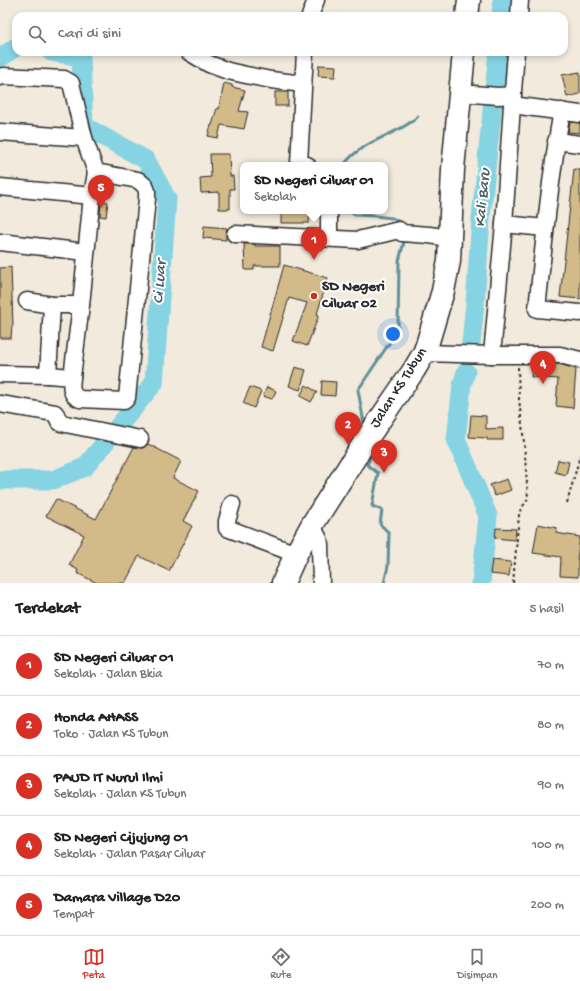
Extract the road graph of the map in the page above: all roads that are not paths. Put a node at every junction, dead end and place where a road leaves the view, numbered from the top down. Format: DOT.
graph roads {
  1 [pos="316,0"];
  2 [pos="469,0"];
  3 [pos="520,0"];
  4 [pos="312,12"];
  5 [pos="468,12"];
  6 [pos="519,12"];
  7 [pos="196,56"];
  8 [pos="305,56"];
  9 [pos="464,56"];
  10 [pos="515,56"];
  11 [pos="0,77"];
  12 [pos="303,84"];
  13 [pos="466,93"];
  14 [pos="508,99"];
  15 [pos="562,111"];
  16 [pos="580,114"];
  17 [pos="0,132"];
  18 [pos="84,138"];
  19 [pos="556,141"];
  20 [pos="580,144"];
  21 [pos="299,162"];
  22 [pos="96,172"];
  23 [pos="0,186"];
  24 [pos="92,196"];
  25 [pos="329,214"];
  26 [pos="504,224"];
  27 [pos="545,228"];
  28 [pos="234,234"];
  29 [pos="329,238"];
  30 [pos="450,238"];
  31 [pos="0,242"];
  32 [pos="86,252"];
  33 [pos="27,301"];
  34 [pos="52,304"];
  35 [pos="81,305"];
  36 [pos="580,313"];
  37 [pos="424,353"];
  38 [pos="485,354"];
  39 [pos="580,360"];
  40 [pos="0,374"];
  41 [pos="48,376"];
  42 [pos="72,377"];
  43 [pos="0,404"];
  44 [pos="140,439"];
  45 [pos="232,504"];
  46 [pos="312,525"];
  47 [pos="296,554"];
  48 [pos="283,583"];
  49 [pos="321,583"];
  1 -- 4 [label="street"];
  2 -- 5 [label="highway"];
  3 -- 6 [label="street"];
  7 -- 12 [label="street"];
  8 -- 12 [label="street"];
  9 -- 13 [label="highway, Jalan KS Tubun"];
  10 -- 14 [label="street"];
  11 -- 18 [label="street"];
  12 -- 21 [label="street"];
  13 -- 14 [label="street"];
  13 -- 30 [label="highway, Jalan KS Tubun"];
  14 -- 15 [label="street"];
  14 -- 26 [label="street"];
  15 -- 16 [label="street"];
  15 -- 19 [label="street"];
  17 -- 18 [label="street"];
  18 -- 22 [label="street"];
  19 -- 20 [label="street"];
  19 -- 27 [label="street"];
  22 -- 24 [label="street"];
  22 -- 42 [label="street"];
  23 -- 24 [label="street"];
  24 -- 32 [label="street"];
  25 -- 29 [label="street"];
  26 -- 27 [label="street"];
  26 -- 38 [label="street"];
  27 -- 36 [label="street"];
  28 -- 29 [label="street"];
  29 -- 30 [label="street"];
  30 -- 37 [label="highway, Jalan KS Tubun"];
  31 -- 32 [label="street"];
  32 -- 35 [label="street"];
  33 -- 34 [label="street"];
  34 -- 35 [label="street"];
  34 -- 41 [label="street"];
  35 -- 42 [label="street"];
  37 -- 38 [label="street"];
  37 -- 46 [label="highway, Jalan KS Tubun"];
  38 -- 39 [label="street"];
  40 -- 41 [label="street"];
  41 -- 42 [label="street"];
  43 -- 44 [label="street"];
  45 -- 47 [label="street"];
  46 -- 47 [label="highway, Jalan KS Tubun"];
  46 -- 49 [label="street"];
  47 -- 48 [label="highway, Jalan KS Tubun"];
}
